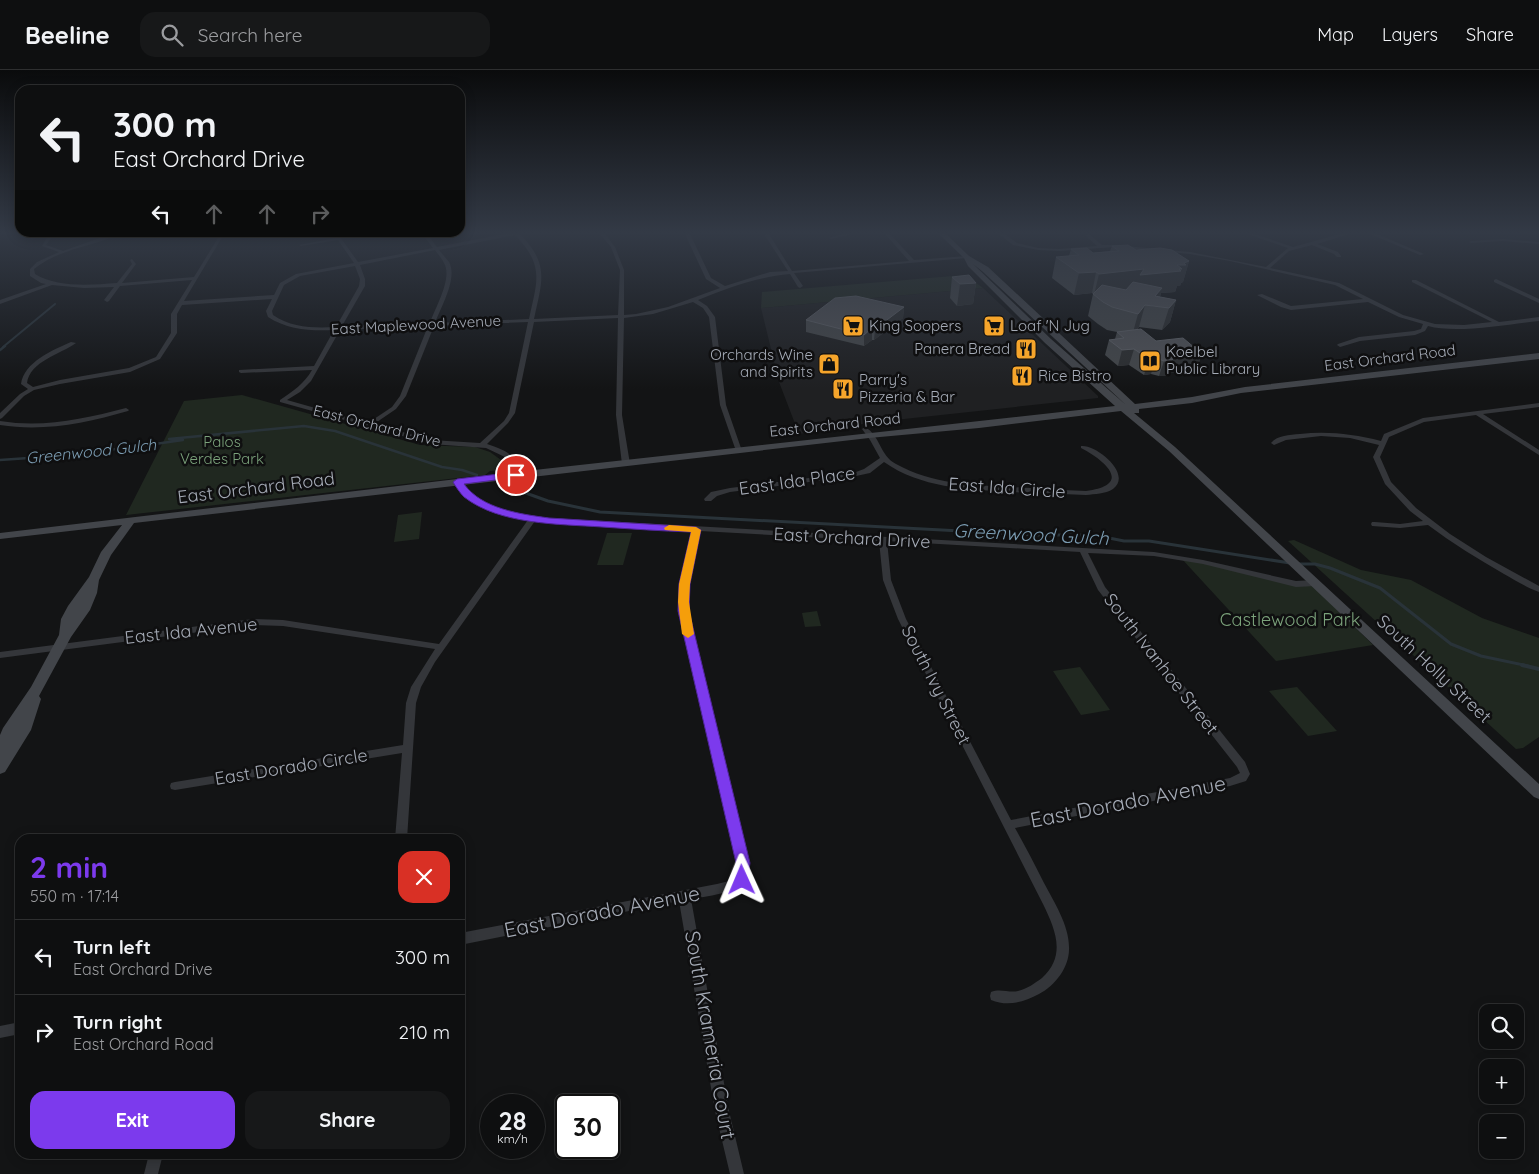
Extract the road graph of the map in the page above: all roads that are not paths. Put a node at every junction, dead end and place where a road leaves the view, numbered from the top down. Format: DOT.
graph roads {
  1 [pos="46,286"];
  2 [pos="71,286"];
  3 [pos="88,286"];
  4 [pos="118,286"];
  5 [pos="191,286"];
  6 [pos="281,286"];
  7 [pos="362,286"];
  8 [pos="447,286"];
  9 [pos="538,286"];
  10 [pos="622,286"];
  11 [pos="720,286"];
  12 [pos="732,286"];
  13 [pos="990,286"];
  14 [pos="1002,286"];
  15 [pos="1339,286"];
  16 [pos="1423,286"];
  17 [pos="1506,286"];
  18 [pos="724,288"];
  19 [pos="1260,295"];
  20 [pos="275,297"];
  21 [pos="692,299"];
  22 [pos="107,300"];
  23 [pos="1370,300"];
  24 [pos="1539,301"];
  25 [pos="0,302"];
  26 [pos="181,303"];
  27 [pos="622,316"];
  28 [pos="1539,319"];
  29 [pos="532,320"];
  30 [pos="1531,320"];
  31 [pos="1497,323"];
  32 [pos="433,324"];
  33 [pos="1426,324"];
  34 [pos="1539,324"];
  35 [pos="339,328"];
  36 [pos="73,343"];
  37 [pos="1340,345"];
  38 [pos="1539,356"];
  39 [pos="316,368"];
  40 [pos="241,371"];
  41 [pos="32,389"];
  42 [pos="1124,404"];
  43 [pos="1539,405"];
  44 [pos="126,410"];
  45 [pos="1477,413"];
  46 [pos="0,417"];
  47 [pos="0,423"];
  48 [pos="369,425"];
  49 [pos="867,432"];
  50 [pos="1274,443"];
  51 [pos="1380,443"];
  52 [pos="482,445"];
  53 [pos="1083,447"];
  54 [pos="738,448"];
  55 [pos="1539,453"];
  56 [pos="884,459"];
  57 [pos="626,462"];
  58 [pos="516,475"];
  59 [pos="457,482"];
  60 [pos="708,498"];
  61 [pos="534,519"];
  62 [pos="130,521"];
  63 [pos="116,522"];
  64 [pos="1430,522"];
  65 [pos="1375,524"];
  66 [pos="696,530"];
  67 [pos="0,536"];
  68 [pos="883,540"];
  69 [pos="1083,550"];
  70 [pos="106,553"];
  71 [pos="1311,579"];
  72 [pos="1539,589"];
  73 [pos="62,641"];
  74 [pos="442,647"];
  75 [pos="0,655"];
  76 [pos="37,690"];
  77 [pos="408,748"];
  78 [pos="0,751"];
  79 [pos="0,768"];
  80 [pos="1245,774"];
  81 [pos="175,786"];
  82 [pos="1539,793"];
  83 [pos="1008,825"];
  84 [pos="400,834"];
  85 [pos="684,895"];
  86 [pos="465,939"];
  87 [pos="996,996"];
  88 [pos="15,1029"];
  89 [pos="0,1032"];
  90 [pos="155,1159"];
  91 [pos="151,1174"];
  92 [pos="737,1174"];
  1 -- 25 [label="street"];
  2 -- 3 [label="street"];
  4 -- 22 [label="street"];
  5 -- 26 [label="street"];
  6 -- 20 [label="street"];
  7 -- 35 [label="street"];
  8 -- 32 [label="street"];
  9 -- 29 [label="street"];
  10 -- 27 [label="street"];
  11 -- 18 [label="street"];
  12 -- 18 [label="street, East Maplewood Avenue"];
  13 -- 42 [label="main road, South Holly Street"];
  14 -- 42 [label="main road, South Holly Street"];
  15 -- 23 [label="street"];
  16 -- 31 [label="street"];
  17 -- 24 [label="street"];
  18 -- 21 [label="street, East Maplewood Avenue"];
  19 -- 23 [label="street"];
  20 -- 26 [label="street"];
  20 -- 35 [label="street, East Maplewood Avenue"];
  21 -- 27 [label="street, East Maplewood Avenue"];
  21 -- 54 [label="street"];
  23 -- 33 [label="street"];
  26 -- 41 [label="street"];
  27 -- 29 [label="street, East Maplewood Avenue"];
  27 -- 57 [label="street"];
  28 -- 30 [label="street"];
  29 -- 32 [label="street, East Maplewood Avenue"];
  29 -- 52 [label="street"];
  30 -- 31 [label="street"];
  30 -- 34 [label="street"];
  31 -- 33 [label="street"];
  32 -- 35 [label="street, East Maplewood Avenue"];
  32 -- 48 [label="street"];
  33 -- 37 [label="street"];
  35 -- 39 [label="street"];
  36 -- 41 [label="street"];
  38 -- 42 [label="main road, East Orchard Road"];
  39 -- 40 [label="street"];
  39 -- 48 [label="street, East Orchard Drive"];
  41 -- 46 [label="street"];
  42 -- 49 [label="main road, East Orchard Road"];
  42 -- 71 [label="main road, South Holly Street"];
  43 -- 45 [label="street"];
  44 -- 47 [label="street"];
  45 -- 51 [label="street"];
  45 -- 55 [label="street"];
  48 -- 52 [label="street, East Orchard Drive"];
  49 -- 54 [label="main road, East Orchard Road"];
  49 -- 56 [label="street"];
  50 -- 51 [label="street"];
  51 -- 64 [label="street"];
  52 -- 58 [label="street, East Orchard Drive"];
  53 -- 56 [label="street, East Ida Circle"];
  54 -- 57 [label="main road, East Orchard Road"];
  56 -- 60 [label="street, East Ida Place"];
  57 -- 58 [label="main road, East Orchard Road"];
  58 -- 59 [label="main road, East Orchard Road"];
  59 -- 61 [label="street, East Orchard Drive"];
  59 -- 62 [label="main road, East Orchard Road"];
  61 -- 66 [label="street, East Orchard Drive"];
  61 -- 74 [label="street"];
  62 -- 63 [label="main road, East Orchard Road"];
  62 -- 70 [label="main road"];
  63 -- 67 [label="main road, East Orchard Road"];
  63 -- 70 [label="main road"];
  64 -- 65 [label="street"];
  64 -- 72 [label="street"];
  66 -- 68 [label="street, East Orchard Drive"];
  66 -- 85 [label="street, East Dorado Avenue"];
  68 -- 69 [label="street, East Orchard Drive"];
  68 -- 83 [label="street, South Ivy Street"];
  69 -- 71 [label="street, East Orchard Drive"];
  69 -- 80 [label="street, South Ivanhoe Street"];
  70 -- 73 [label="main road"];
  71 -- 82 [label="main road, South Holly Street"];
  73 -- 74 [label="street, East Ida Avenue"];
  73 -- 75 [label="street, East Ida Avenue"];
  73 -- 76 [label="main road"];
  74 -- 77 [label="street"];
  76 -- 78 [label="main road"];
  76 -- 79 [label="main road"];
  77 -- 81 [label="street, East Dorado Circle"];
  77 -- 84 [label="street"];
  80 -- 83 [label="street, East Dorado Avenue"];
  83 -- 87 [label="street, South Ivy Street"];
  85 -- 86 [label="street, East Dorado Avenue"];
  85 -- 92 [label="street, South Krameria Court"];
  88 -- 89 [label="street"];
  90 -- 91 [label="street"];
}
